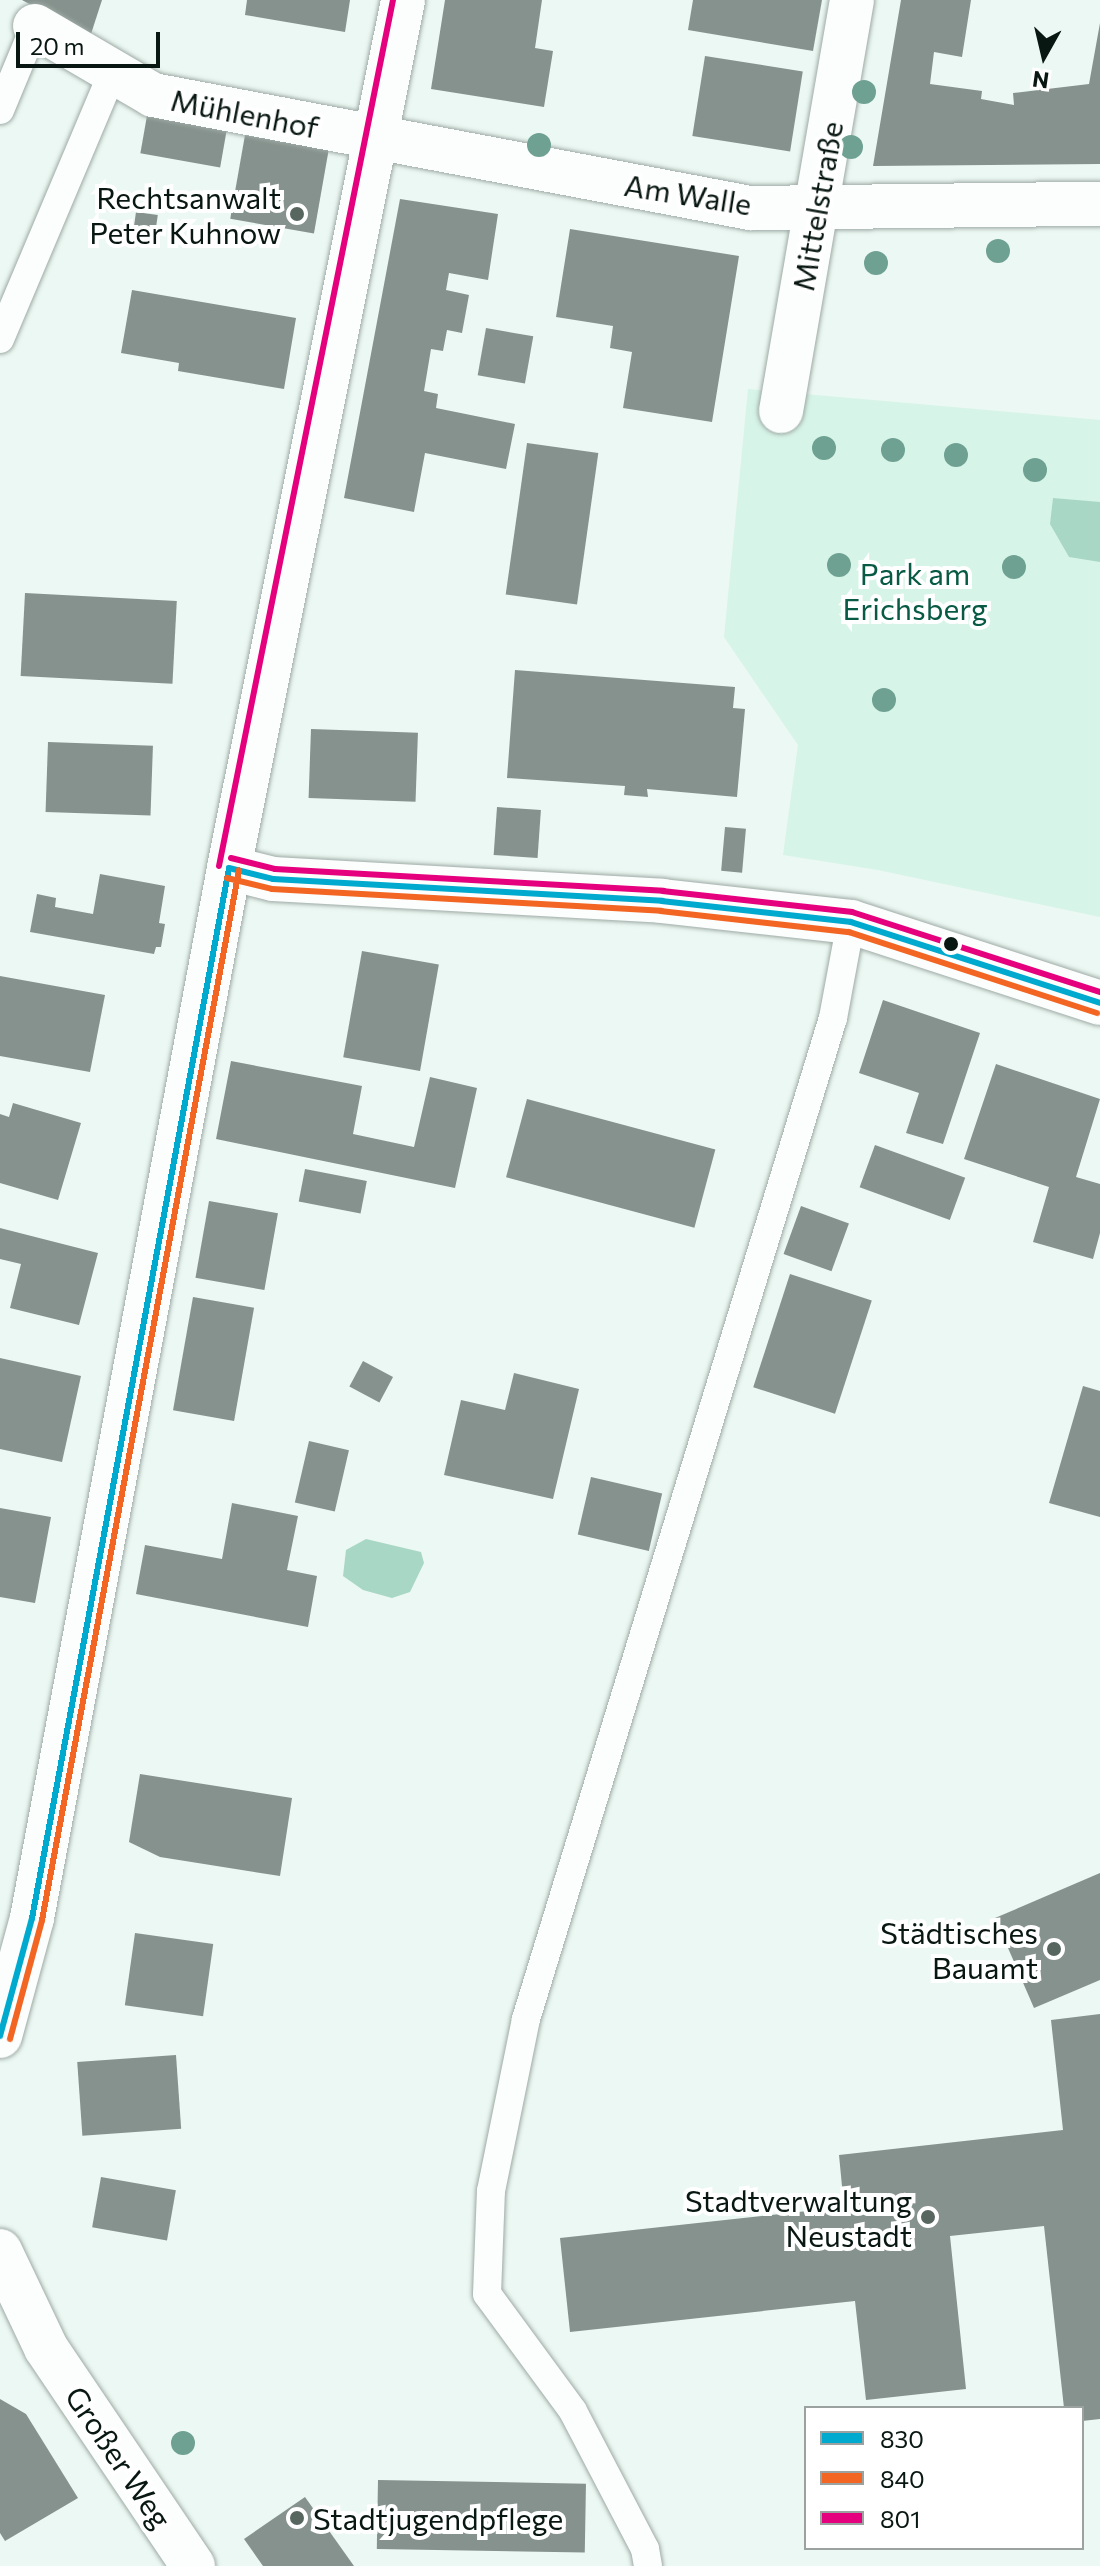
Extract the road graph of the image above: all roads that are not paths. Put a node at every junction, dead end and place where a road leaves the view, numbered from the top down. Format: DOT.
graph roads {
  1 [pos="403,0"];
  2 [pos="852,0"];
  3 [pos="35,26"];
  4 [pos="113,72"];
  5 [pos="0,110"];
  6 [pos="376,138"];
  7 [pos="818,204"];
  8 [pos="1100,204"];
  9 [pos="0,339"];
  10 [pos="781,411"];
  11 [pos="229,868"];
  12 [pos="851,922"];
  13 [pos="1100,1003"];
  14 [pos="0,2036"];
  15 [pos="0,2251"];
  16 [pos="0,2328"];
  17 [pos="46,2348"];
  18 [pos="193,2566"];
  19 [pos="648,2566"];
  1 -- 6 [label="street"];
  2 -- 7 [label="street, Mittelstraße"];
  3 -- 4 [label="street, Mühlenhof"];
  3 -- 5 [label="lane"];
  4 -- 6 [label="street, Mühlenhof"];
  4 -- 9 [label="lane"];
  6 -- 7 [label="street, Am Walle"];
  6 -- 11 [label="street"];
  7 -- 8 [label="street, Am Walle"];
  7 -- 10 [label="street, Mittelstraße"];
  11 -- 12 [label="street"];
  11 -- 14 [label="street"];
  12 -- 13 [label="street"];
  12 -- 19 [label="lane"];
  15 -- 17 [label="street, Großer Weg"];
  16 -- 17 [label="street"];
  17 -- 18 [label="street, Großer Weg"];
}
